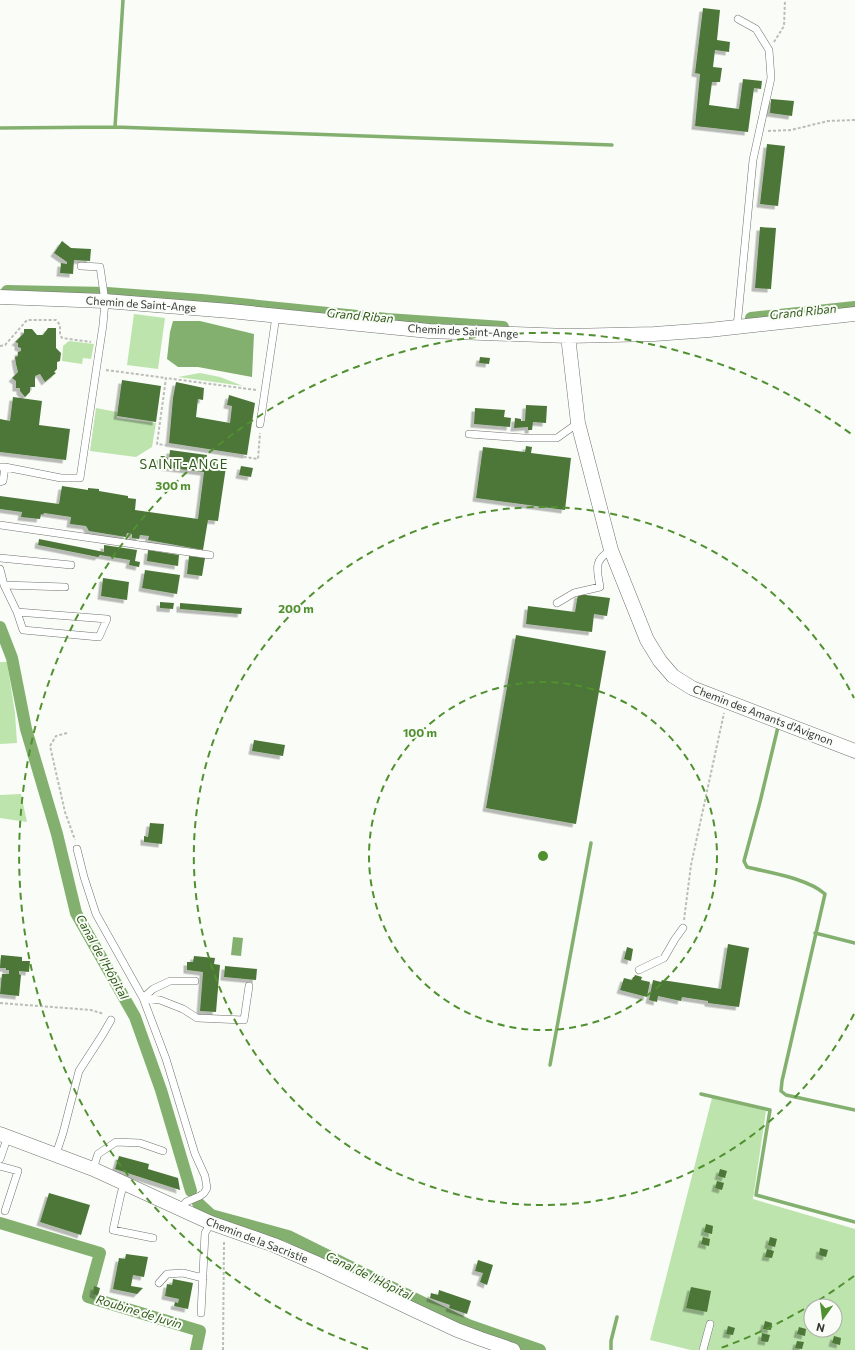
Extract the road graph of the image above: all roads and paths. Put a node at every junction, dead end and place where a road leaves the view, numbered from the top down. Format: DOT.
graph roads {
  1 [pos="785,0"];
  2 [pos="738,19"];
  3 [pos="769,50"];
  4 [pos="855,120"];
  5 [pos="759,132"];
  6 [pos="81,266"];
  7 [pos="0,297"];
  8 [pos="105,301"];
  9 [pos="855,314"];
  10 [pos="276,316"];
  11 [pos="737,327"];
  12 [pos="568,336"];
  13 [pos="100,344"];
  14 [pos="0,346"];
  15 [pos="97,368"];
  16 [pos="166,378"];
  17 [pos="265,392"];
  18 [pos="578,423"];
  19 [pos="260,424"];
  20 [pos="469,434"];
  21 [pos="3,467"];
  22 [pos="0,482"];
  23 [pos="0,525"];
  24 [pos="611,550"];
  25 [pos="210,555"];
  26 [pos="0,558"];
  27 [pos="71,565"];
  28 [pos="0,569"];
  29 [pos="4,584"];
  30 [pos="65,588"];
  31 [pos="558,603"];
  32 [pos="17,612"];
  33 [pos="727,702"];
  34 [pos="68,732"];
  35 [pos="855,751"];
  36 [pos="78,849"];
  37 [pos="683,928"];
  38 [pos="639,970"];
  39 [pos="195,981"];
  40 [pos="248,986"];
  41 [pos="143,998"];
  42 [pos="0,1003"];
  43 [pos="111,1020"];
  44 [pos="4,1135"];
  45 [pos="162,1150"];
  46 [pos="56,1154"];
  47 [pos="0,1159"];
  48 [pos="0,1166"];
  49 [pos="93,1169"];
  50 [pos="124,1182"];
  51 [pos="180,1209"];
  52 [pos="6,1211"];
  53 [pos="211,1223"];
  54 [pos="224,1228"];
  55 [pos="153,1238"];
  56 [pos="203,1278"];
  57 [pos="159,1282"];
  58 [pos="201,1313"];
  59 [pos="710,1324"];
  60 [pos="224,1350"];
  61 [pos="513,1350"];
  62 [pos="703,1350"];
  1 -- 3 [label="path"];
  2 -- 3 [label="lane"];
  3 -- 5 [label="lane"];
  4 -- 5 [label="path"];
  5 -- 11 [label="lane"];
  6 -- 8 [label="lane"];
  7 -- 8 [label="street, Chemin de Saint-Ange"];
  8 -- 10 [label="street, Chemin de Saint-Ange"];
  8 -- 13 [label="lane"];
  9 -- 11 [label="street, Chemin de Saint-Ange"];
  10 -- 12 [label="street, Chemin de Saint-Ange"];
  10 -- 17 [label="lane"];
  11 -- 12 [label="street, Chemin de Saint-Ange"];
  12 -- 18 [label="street, Chemin des Amants d'Avignon"];
  13 -- 14 [label="path"];
  13 -- 15 [label="lane"];
  15 -- 16 [label="path"];
  15 -- 21 [label="lane"];
  16 -- 17 [label="path"];
  16 -- 19 [label="path"];
  17 -- 19 [label="lane"];
  18 -- 20 [label="lane"];
  18 -- 24 [label="street, Chemin des Amants d'Avignon"];
  21 -- 22 [label="lane"];
  23 -- 25 [label="lane"];
  24 -- 31 [label="lane"];
  24 -- 33 [label="street, Chemin des Amants d'Avignon"];
  26 -- 27 [label="lane"];
  28 -- 29 [label="lane"];
  29 -- 30 [label="lane"];
  29 -- 32 [label="lane"];
  32 -- 32 [label="lane"];
  33 -- 35 [label="street, Chemin des Amants d'Avignon"];
  33 -- 37 [label="path"];
  34 -- 36 [label="path"];
  36 -- 41 [label="lane"];
  37 -- 38 [label="lane"];
  39 -- 41 [label="lane"];
  40 -- 41 [label="lane"];
  41 -- 51 [label="lane"];
  42 -- 43 [label="path"];
  43 -- 46 [label="lane"];
  44 -- 46 [label="street, Chemin de la Sacristie"];
  44 -- 47 [label="lane"];
  45 -- 49 [label="lane"];
  46 -- 49 [label="street, Chemin de la Sacristie"];
  48 -- 52 [label="lane"];
  49 -- 50 [label="street, Chemin de la Sacristie"];
  50 -- 51 [label="street, Chemin de la Sacristie"];
  50 -- 55 [label="lane"];
  51 -- 53 [label="street, Chemin de la Sacristie"];
  53 -- 54 [label="street, Chemin de la Sacristie"];
  53 -- 56 [label="lane"];
  54 -- 60 [label="path"];
  54 -- 61 [label="street, Chemin de la Sacristie"];
  56 -- 57 [label="lane"];
  56 -- 58 [label="lane"];
  59 -- 62 [label="lane"];
}
